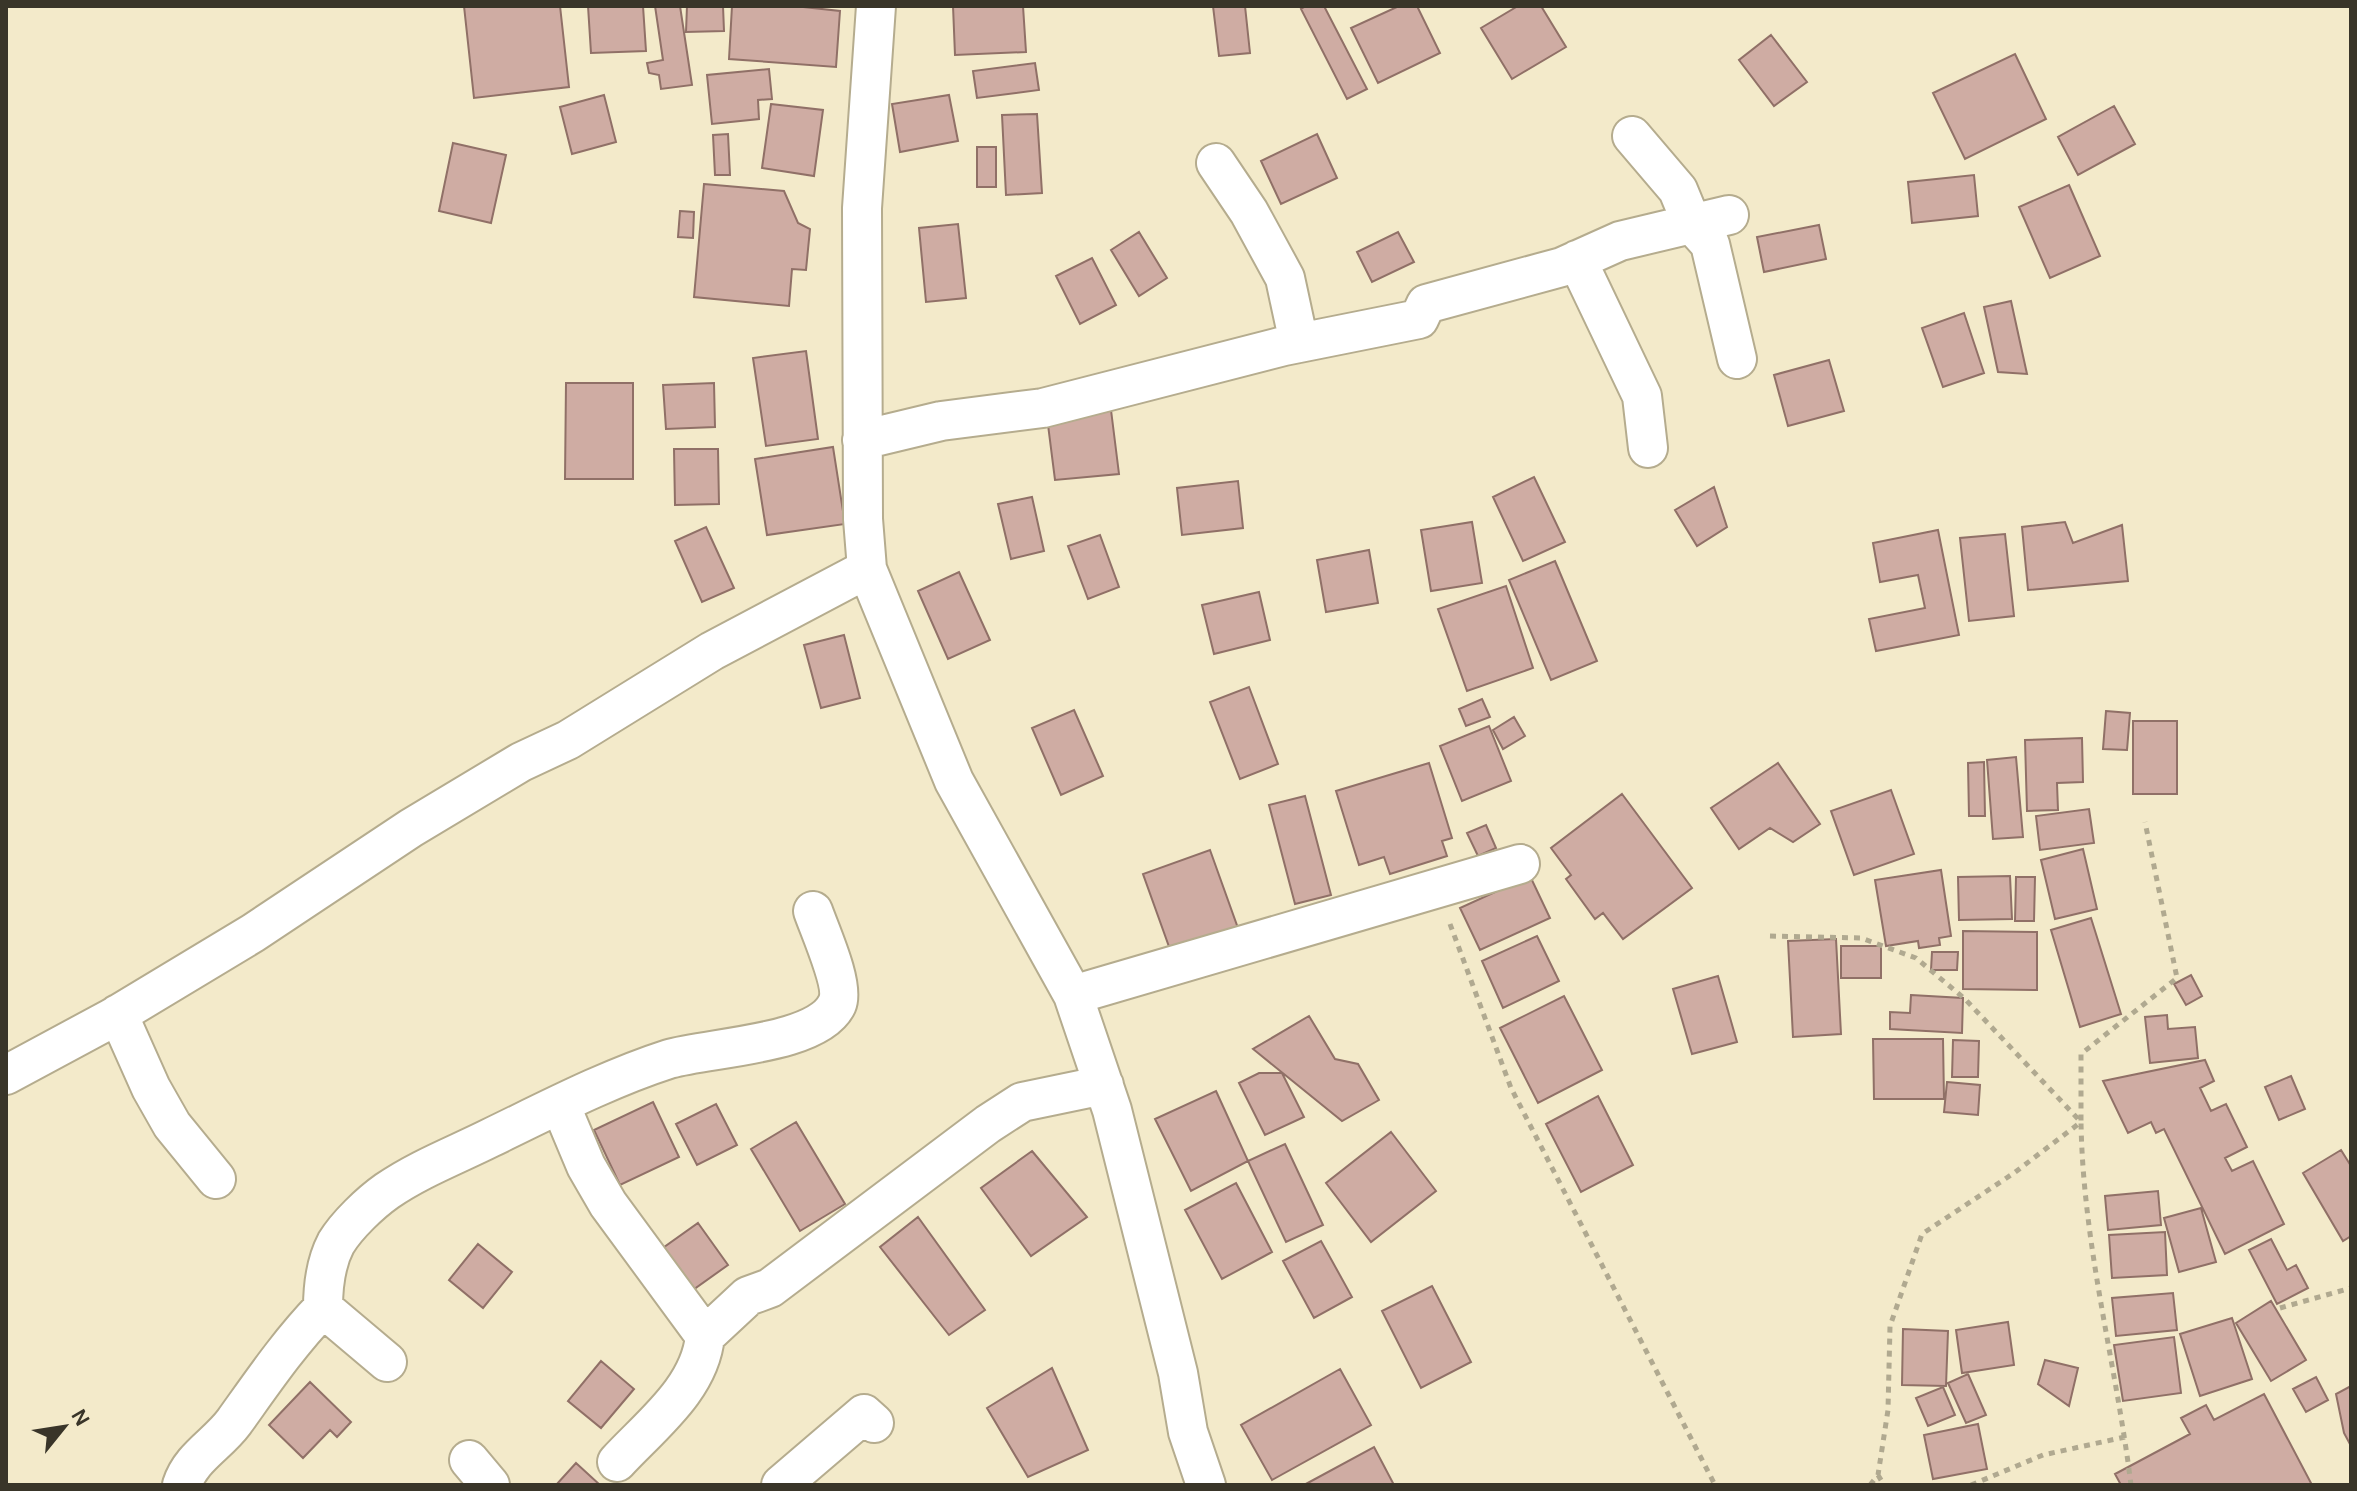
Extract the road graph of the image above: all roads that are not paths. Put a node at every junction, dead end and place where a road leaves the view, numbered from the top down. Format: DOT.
graph roads {
  1 [pos="876,6"];
  2 [pos="1632,136"];
  3 [pos="1216,163"];
  4 [pos="1729,215"];
  5 [pos="1692,224"];
  6 [pos="1577,260"];
  7 [pos="1299,343"];
  8 [pos="1737,359"];
  9 [pos="862,440"];
  10 [pos="1648,448"];
  11 [pos="867,569"];
  12 [pos="1520,864"];
  13 [pos="813,911"];
  14 [pos="1073,995"];
  15 [pos="118,1014"];
  16 [pos="6,1075"];
  17 [pos="1104,1085"];
  18 [pos="560,1104"];
  19 [pos="216,1179"];
  20 [pos="323,1308"];
  21 [pos="705,1336"];
  22 [pos="387,1362"];
  23 [pos="874,1423"];
  24 [pos="617,1462"];
  25 [pos="182,1485"];
  26 [pos="781,1485"];
  27 [pos="1206,1485"];
  1 -- 9 [label="street"];
  2 -- 5 [label="street"];
  3 -- 7 [label="street"];
  4 -- 5 [label="street"];
  5 -- 6 [label="street"];
  5 -- 8 [label="street"];
  6 -- 7 [label="street"];
  6 -- 10 [label="street"];
  7 -- 9 [label="street"];
  9 -- 11 [label="street"];
  11 -- 14 [label="street"];
  11 -- 15 [label="street"];
  12 -- 14 [label="street"];
  13 -- 18 [label="street"];
  14 -- 17 [label="street"];
  15 -- 16 [label="street"];
  15 -- 19 [label="street"];
  17 -- 21 [label="street"];
  17 -- 27 [label="street"];
  18 -- 20 [label="street"];
  18 -- 21 [label="street"];
  20 -- 22 [label="street"];
  20 -- 25 [label="street"];
  21 -- 24 [label="street"];
  23 -- 26 [label="street"];
}
